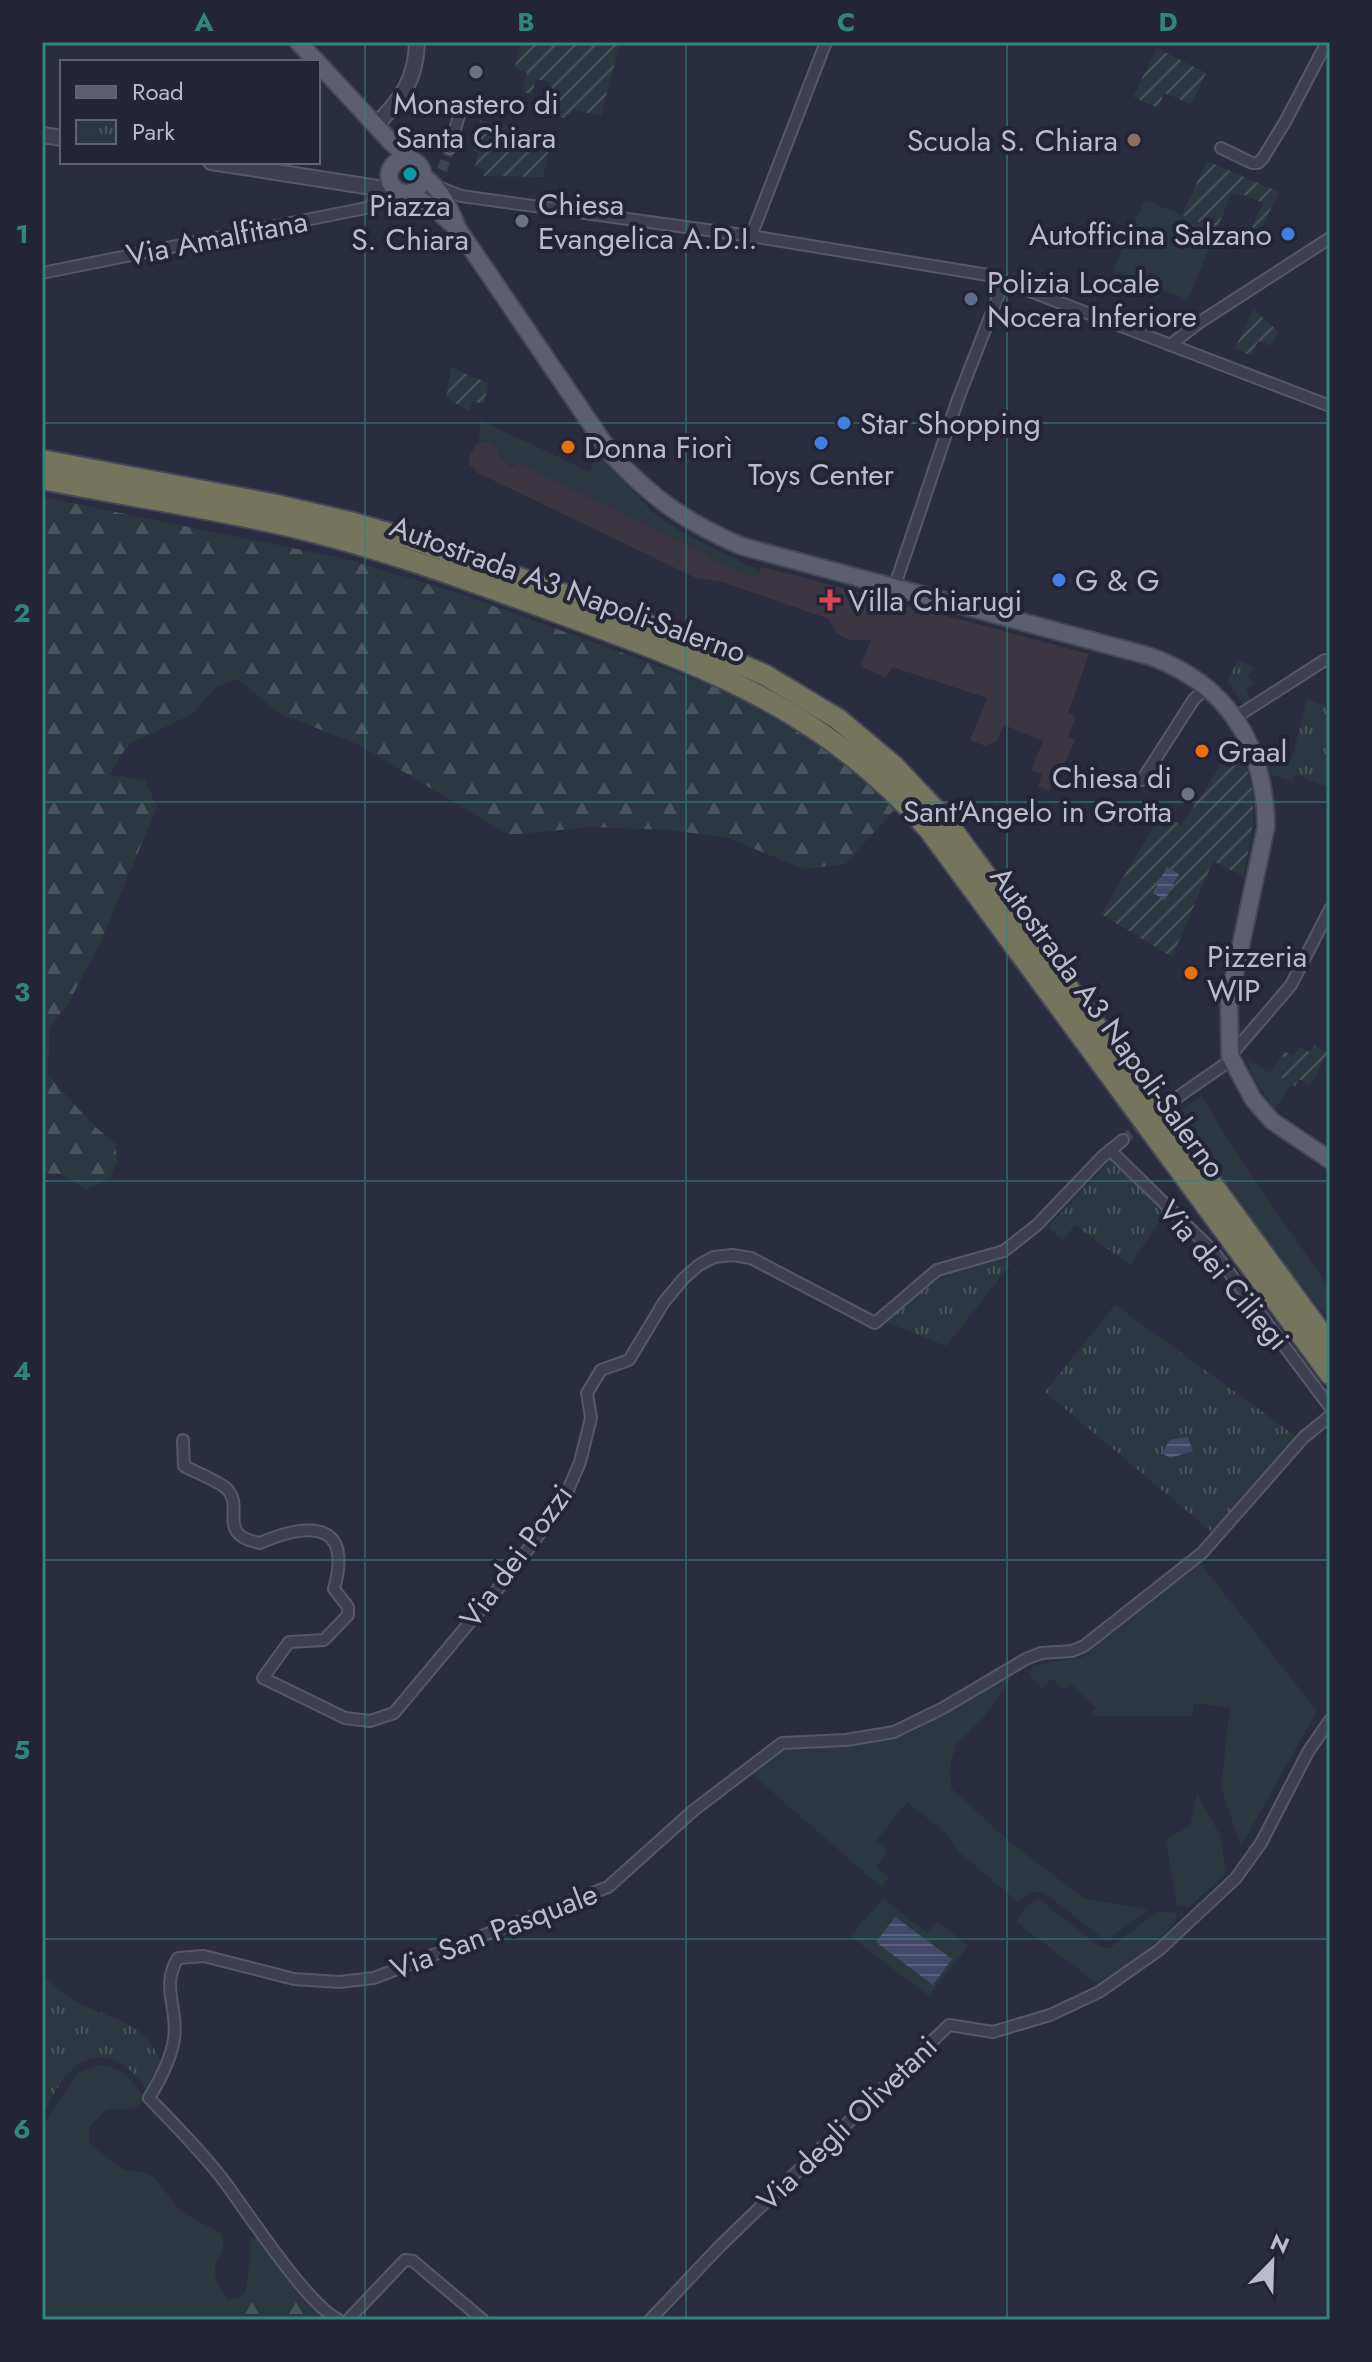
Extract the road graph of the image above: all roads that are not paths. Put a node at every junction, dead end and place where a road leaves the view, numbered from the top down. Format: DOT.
graph roads {
  1 [pos="298,42"];
  2 [pos="417,42"];
  3 [pos="826,42"];
  4 [pos="1327,42"];
  5 [pos="316,60"];
  6 [pos="320,64"];
  7 [pos="460,112"];
  8 [pos="377,124"];
  9 [pos="391,142"];
  10 [pos="450,148"];
  11 [pos="1221,148"];
  12 [pos="411,160"];
  13 [pos="228,164"];
  14 [pos="429,181"];
  15 [pos="392,184"];
  16 [pos="448,202"];
  17 [pos="751,236"];
  18 [pos="1330,238"];
  19 [pos="42,273"];
  20 [pos="1004,281"];
  21 [pos="1170,345"];
  22 [pos="1330,406"];
  23 [pos="42,460"];
  24 [pos="42,479"];
  25 [pos="894,588"];
  26 [pos="1330,662"];
  27 [pos="1207,688"];
  28 [pos="1236,717"];
  29 [pos="1142,780"];
  30 [pos="1330,909"];
  31 [pos="1230,1058"];
  32 [pos="1172,1101"];
  33 [pos="1123,1140"];
  34 [pos="1110,1150"];
  35 [pos="1330,1160"];
  36 [pos="1330,1342"];
  37 [pos="1330,1374"];
  38 [pos="1330,1407"];
  39 [pos="1330,1416"];
  40 [pos="183,1440"];
  41 [pos="1330,1720"];
  42 [pos="339,2320"];
  43 [pos="348,2320"];
  44 [pos="483,2320"];
  45 [pos="650,2320"];
  1 -- 5 [label="main road"];
  2 -- 8 [label="street"];
  3 -- 17 [label="street"];
  4 -- 11 [label="street"];
  6 -- 8 [label="main road"];
  7 -- 10 [label="street"];
  8 -- 9 [label="main road"];
  9 -- 12 [label="main road"];
  9 -- 15 [label="main road"];
  12 -- 14 [label="main road"];
  12 -- 15 [label="main road"];
  13 -- 15 [label="street"];
  14 -- 15 [label="main road"];
  14 -- 16 [label="main road"];
  15 -- 16 [label="main road"];
  15 -- 19 [label="street, Via Amalfitana"];
  16 -- 17 [label="street"];
  16 -- 25 [label="main road"];
  17 -- 20 [label="street"];
  18 -- 21 [label="street"];
  20 -- 21 [label="street"];
  20 -- 25 [label="street"];
  21 -- 22 [label="street"];
  23 -- 36 [label="highway, Autostrada A3 Napoli-Salerno"];
  24 -- 37 [label="highway, Autostrada A3 Napoli-Salerno"];
  25 -- 27 [label="main road"];
  26 -- 28 [label="street"];
  27 -- 28 [label="main road"];
  27 -- 29 [label="street"];
  28 -- 31 [label="main road"];
  30 -- 31 [label="street"];
  31 -- 32 [label="street"];
  31 -- 35 [label="main road"];
  33 -- 34 [label="street, Via dei Pozzi"];
  34 -- 38 [label="street, Via dei Ciliegi"];
  34 -- 40 [label="street, Via dei Pozzi"];
  39 -- 42 [label="street, Via San Pasquale"];
  41 -- 45 [label="street, Via degli Olivetani"];
  43 -- 44 [label="street"];
}
